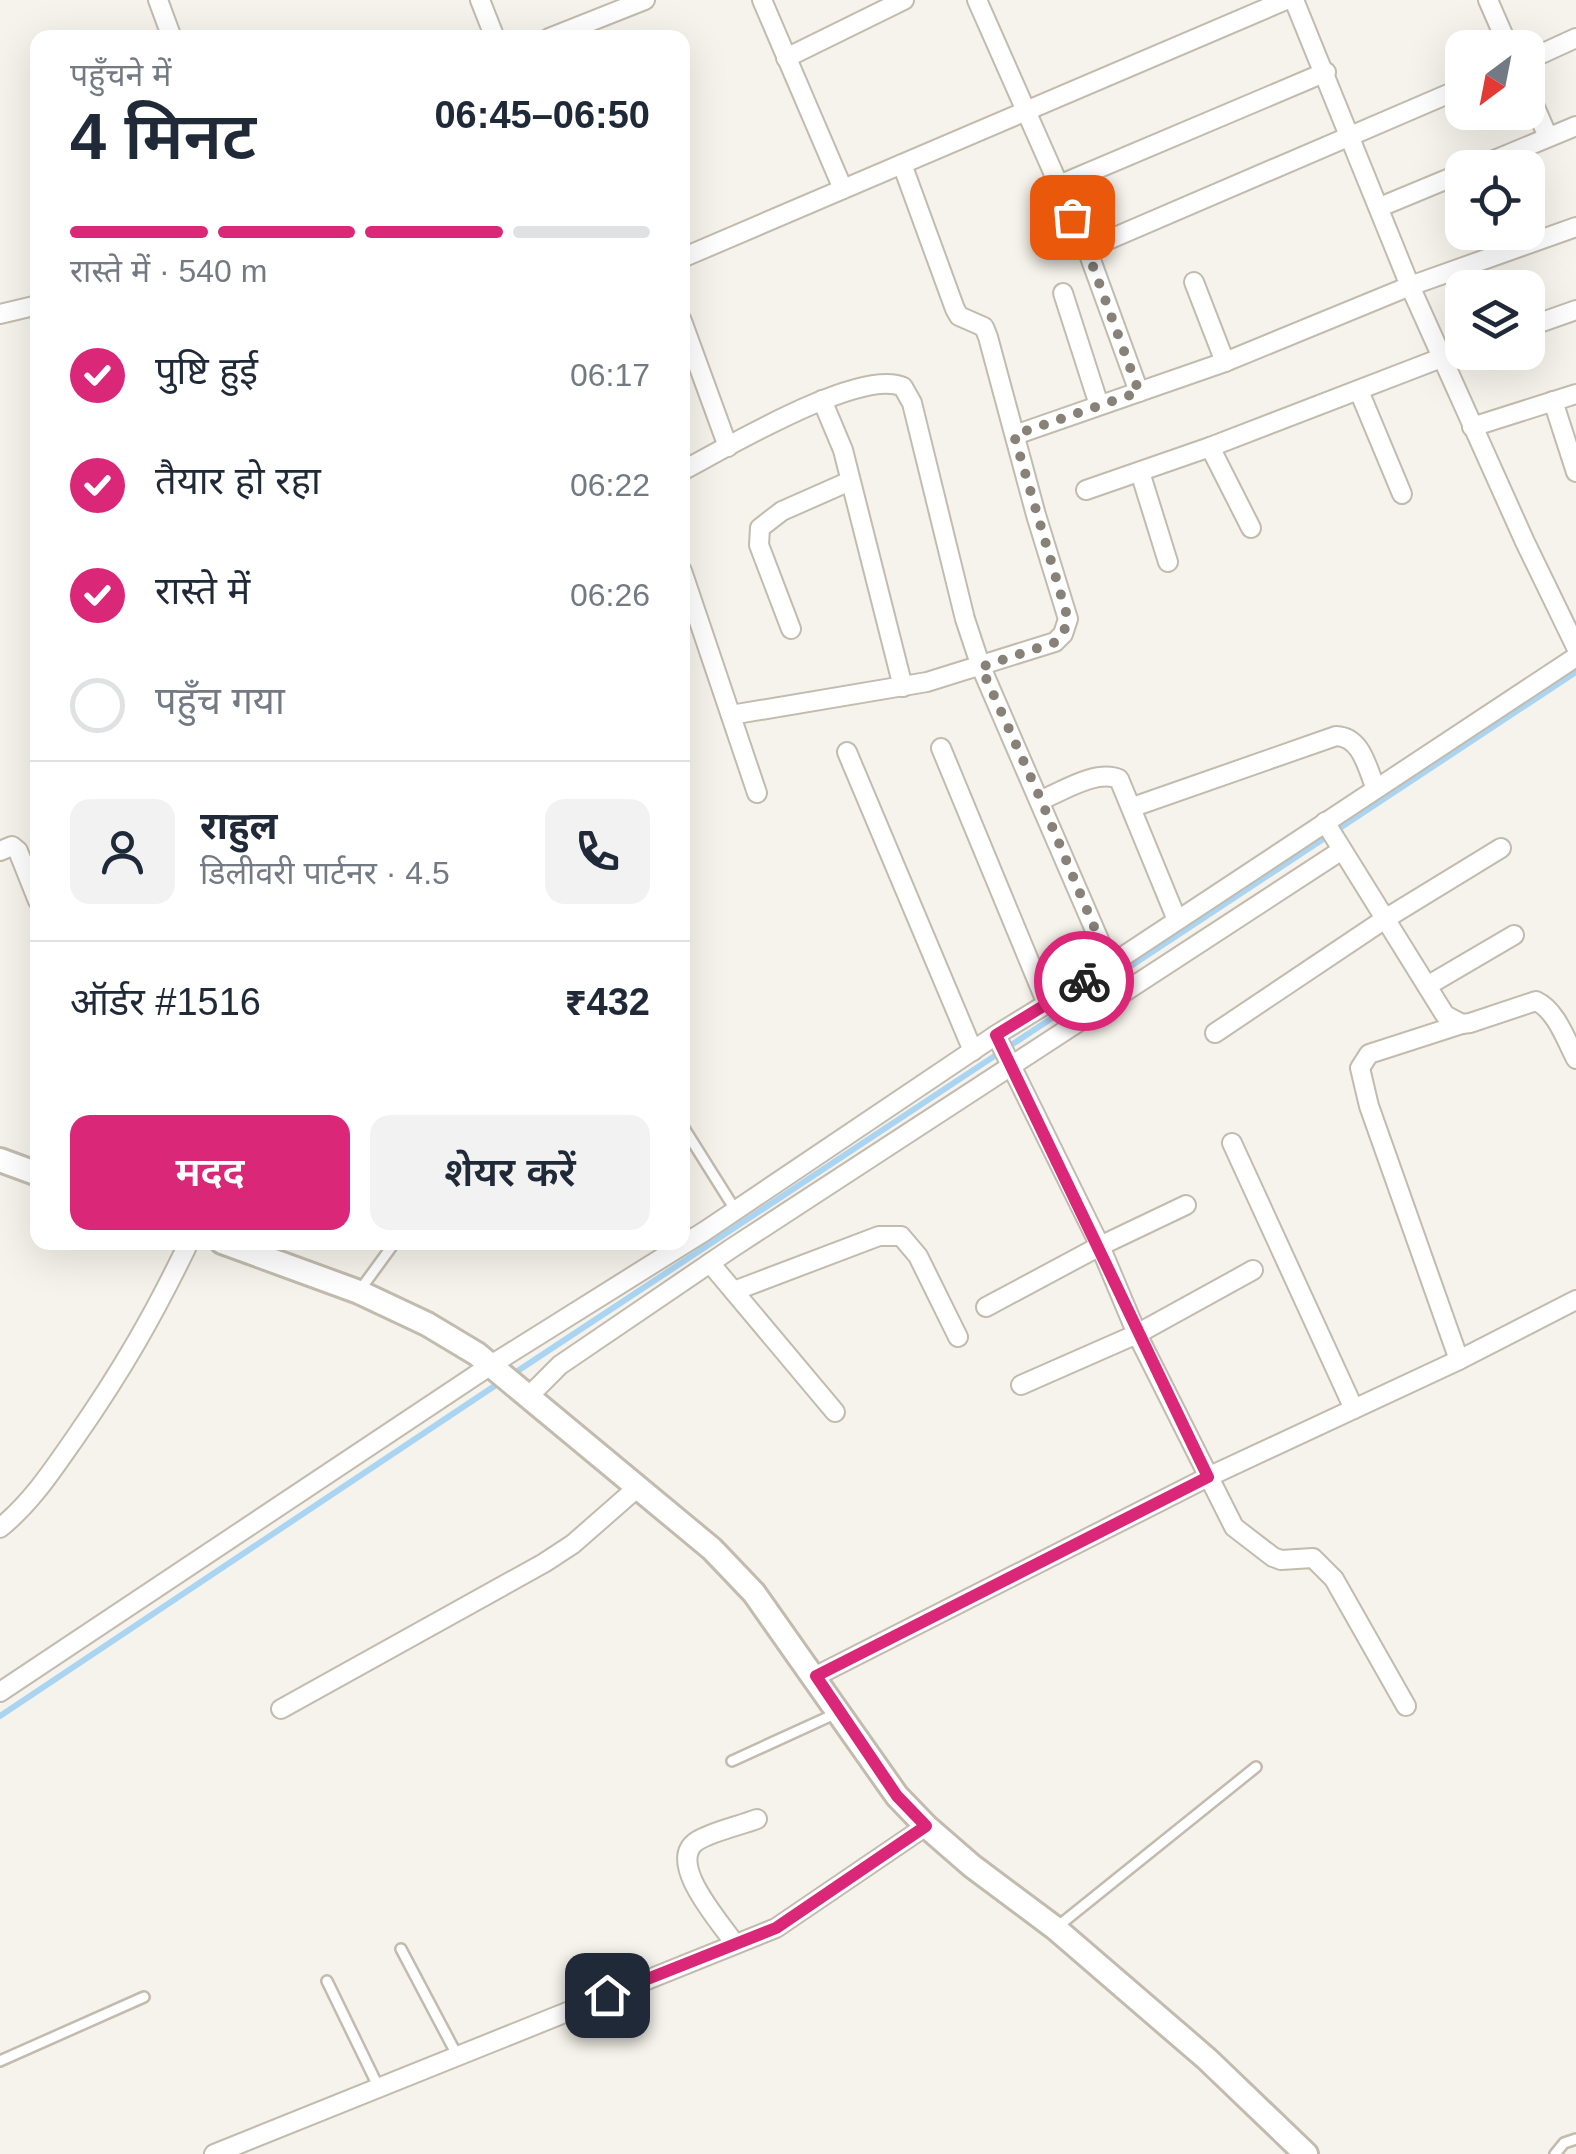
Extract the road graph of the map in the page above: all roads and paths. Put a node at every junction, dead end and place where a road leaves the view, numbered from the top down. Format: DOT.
graph roads {
  1 [pos="158,0"];
  2 [pos="480,0"];
  3 [pos="646,0"];
  4 [pos="762,0"];
  5 [pos="904,0"];
  6 [pos="977,0"];
  7 [pos="1286,0"];
  8 [pos="1294,0"];
  9 [pos="1488,0"];
  10 [pos="169,30"];
  11 [pos="492,30"];
  12 [pos="569,30"];
  13 [pos="1501,30"];
  14 [pos="1576,38"];
  15 [pos="1545,52"];
  16 [pos="786,58"];
  17 [pos="1326,72"];
  18 [pos="1445,96"];
  19 [pos="1024,112"];
  20 [pos="1576,126"];
  21 [pos="1545,130"];
  22 [pos="1352,137"];
  23 [pos="1548,137"];
  24 [pos="1517,150"];
  25 [pos="902,164"];
  26 [pos="1445,180"];
  27 [pos="1059,185"];
  28 [pos="843,190"];
  29 [pos="1380,207"];
  30 [pos="1576,227"];
  31 [pos="1087,250"];
  32 [pos="690,255"];
  33 [pos="1194,282"];
  34 [pos="1410,286"];
  35 [pos="1062,293"];
  36 [pos="30,307"];
  37 [pos="1576,310"];
  38 [pos="0,314"];
  39 [pos="1545,321"];
  40 [pos="690,344"];
  41 [pos="1445,357"];
  42 [pos="1442,358"];
  43 [pos="1225,362"];
  44 [pos="1139,392"];
  45 [pos="1359,392"];
  46 [pos="1576,394"];
  47 [pos="822,400"];
  48 [pos="1553,401"];
  49 [pos="1099,406"];
  50 [pos="1472,427"];
  51 [pos="1014,435"];
  52 [pos="728,447"];
  53 [pos="1210,448"];
  54 [pos="690,467"];
  55 [pos="1140,472"];
  56 [pos="1576,472"];
  57 [pos="850,481"];
  58 [pos="1086,490"];
  59 [pos="1402,494"];
  60 [pos="1251,528"];
  61 [pos="1168,562"];
  62 [pos="690,595"];
  63 [pos="791,629"];
  64 [pos="1576,647"];
  65 [pos="1576,657"];
  66 [pos="981,667"];
  67 [pos="903,687"];
  68 [pos="731,715"];
  69 [pos="941,748"];
  70 [pos="847,752"];
  71 [pos="1376,789"];
  72 [pos="757,793"];
  73 [pos="1041,800"];
  74 [pos="1133,807"];
  75 [pos="1334,836"];
  76 [pos="1501,848"];
  77 [pos="0,851"];
  78 [pos="30,881"];
  79 [pos="1177,920"];
  80 [pos="1385,920"];
  81 [pos="1514,934"];
  82 [pos="1110,965"];
  83 [pos="1427,986"];
  84 [pos="1047,1004"];
  85 [pos="1462,1024"];
  86 [pos="1215,1032"];
  87 [pos="1004,1050"];
  88 [pos="973,1052"];
  89 [pos="1576,1059"];
  90 [pos="690,1138"];
  91 [pos="1232,1143"];
  92 [pos="0,1160"];
  93 [pos="30,1171"];
  94 [pos="1186,1205"];
  95 [pos="736,1210"];
  96 [pos="690,1241"];
  97 [pos="1100,1246"];
  98 [pos="185,1250"];
  99 [pos="244,1250"];
  100 [pos="389,1250"];
  101 [pos="676,1250"];
  102 [pos="710,1263"];
  103 [pos="1253,1270"];
  104 [pos="734,1291"];
  105 [pos="359,1292"];
  106 [pos="1576,1300"];
  107 [pos="986,1307"];
  108 [pos="1137,1334"];
  109 [pos="958,1337"];
  110 [pos="1460,1360"];
  111 [pos="496,1370"];
  112 [pos="1021,1385"];
  113 [pos="526,1393"];
  114 [pos="1354,1409"];
  115 [pos="835,1412"];
  116 [pos="1208,1477"];
  117 [pos="638,1487"];
  118 [pos="0,1528"];
  119 [pos="816,1676"];
  120 [pos="0,1692"];
  121 [pos="1406,1706"];
  122 [pos="281,1709"];
  123 [pos="839,1712"];
  124 [pos="732,1760"];
  125 [pos="1256,1767"];
  126 [pos="757,1819"];
  127 [pos="926,1826"];
  128 [pos="1054,1928"];
  129 [pos="736,1944"];
  130 [pos="402,1949"];
  131 [pos="327,1980"];
  132 [pos="144,1997"];
  133 [pos="457,2055"];
  134 [pos="0,2061"];
  135 [pos="378,2086"];
  136 [pos="1576,2139"];
  137 [pos="214,2154"];
  138 [pos="1306,2154"];
  139 [pos="1555,2154"];
  1 -- 10 [label="street"];
  2 -- 11 [label="street"];
  3 -- 12 [label="street"];
  4 -- 16 [label="street"];
  5 -- 16 [label="street"];
  6 -- 19 [label="street"];
  7 -- 19 [label="street"];
  8 -- 17 [label="street"];
  9 -- 13 [label="street"];
  14 -- 15 [label="street"];
  16 -- 28 [label="street"];
  17 -- 22 [label="street"];
  17 -- 27 [label="street"];
  18 -- 22 [label="street"];
  19 -- 25 [label="street"];
  19 -- 27 [label="street"];
  20 -- 23 [label="street"];
  21 -- 23 [label="street"];
  22 -- 29 [label="street"];
  22 -- 31 [label="street"];
  23 -- 24 [label="street"];
  25 -- 28 [label="street"];
  25 -- 51 [label="street"];
  26 -- 29 [label="street"];
  27 -- 31 [label="street"];
  28 -- 32 [label="street"];
  29 -- 34 [label="street"];
  30 -- 34 [label="street"];
  31 -- 44 [label="street"];
  33 -- 43 [label="street"];
  34 -- 42 [label="street"];
  34 -- 43 [label="street"];
  35 -- 49 [label="street"];
  36 -- 38 [label="street"];
  37 -- 39 [label="street"];
  40 -- 52 [label="street"];
  41 -- 42 [label="street"];
  42 -- 45 [label="street"];
  42 -- 50 [label="street"];
  43 -- 44 [label="street"];
  44 -- 49 [label="street"];
  45 -- 53 [label="street"];
  45 -- 59 [label="street"];
  46 -- 48 [label="street"];
  47 -- 52 [label="street"];
  47 -- 57 [label="street"];
  47 -- 66 [label="street"];
  48 -- 50 [label="street"];
  48 -- 56 [label="street"];
  49 -- 51 [label="street"];
  50 -- 64 [label="street"];
  51 -- 66 [label="street"];
  52 -- 54 [label="street"];
  53 -- 55 [label="street"];
  53 -- 60 [label="street"];
  55 -- 58 [label="street"];
  55 -- 61 [label="street"];
  57 -- 63 [label="street"];
  57 -- 67 [label="street"];
  62 -- 68 [label="street"];
  65 -- 71 [label="street"];
  66 -- 67 [label="street"];
  66 -- 73 [label="street"];
  67 -- 68 [label="street"];
  68 -- 72 [label="street"];
  69 -- 84 [label="street"];
  70 -- 88 [label="street"];
  71 -- 74 [label="street"];
  71 -- 75 [label="street"];
  73 -- 74 [label="street"];
  73 -- 82 [label="street"];
  74 -- 79 [label="street"];
  75 -- 79 [label="street"];
  75 -- 80 [label="street"];
  75 -- 87 [label="street"];
  76 -- 80 [label="street"];
  77 -- 78 [label="street"];
  79 -- 82 [label="street"];
  80 -- 83 [label="street"];
  80 -- 86 [label="street"];
  81 -- 83 [label="street"];
  82 -- 84 [label="street"];
  83 -- 85 [label="street"];
  84 -- 87 [label="street"];
  85 -- 89 [label="street"];
  85 -- 110 [label="street"];
  87 -- 88 [label="street"];
  87 -- 97 [label="street"];
  87 -- 102 [label="street"];
  88 -- 95 [label="street"];
  90 -- 95 [label="lane"];
  91 -- 114 [label="street"];
  92 -- 93 [label="street"];
  94 -- 97 [label="street"];
  95 -- 96 [label="street"];
  97 -- 107 [label="street"];
  97 -- 108 [label="street"];
  98 -- 118 [label="street"];
  99 -- 105 [label="street"];
  100 -- 105 [label="lane"];
  101 -- 111 [label="street"];
  102 -- 104 [label="street"];
  102 -- 113 [label="street"];
  103 -- 108 [label="street"];
  104 -- 109 [label="street"];
  104 -- 115 [label="street"];
  105 -- 111 [label="street"];
  106 -- 110 [label="street"];
  108 -- 112 [label="street"];
  108 -- 116 [label="street"];
  110 -- 114 [label="street"];
  111 -- 113 [label="street"];
  111 -- 120 [label="street"];
  113 -- 117 [label="street"];
  114 -- 116 [label="street"];
  116 -- 119 [label="street"];
  116 -- 121 [label="street"];
  117 -- 119 [label="street"];
  117 -- 122 [label="street"];
  119 -- 123 [label="street"];
  123 -- 124 [label="lane"];
  123 -- 127 [label="street"];
  125 -- 128 [label="lane"];
  126 -- 129 [label="street"];
  127 -- 128 [label="street"];
  127 -- 129 [label="street"];
  128 -- 138 [label="street"];
  129 -- 133 [label="street"];
  130 -- 133 [label="lane"];
  131 -- 135 [label="lane"];
  132 -- 134 [label="lane"];
  133 -- 135 [label="street"];
  135 -- 137 [label="street"];
  136 -- 139 [label="lane"];
}
